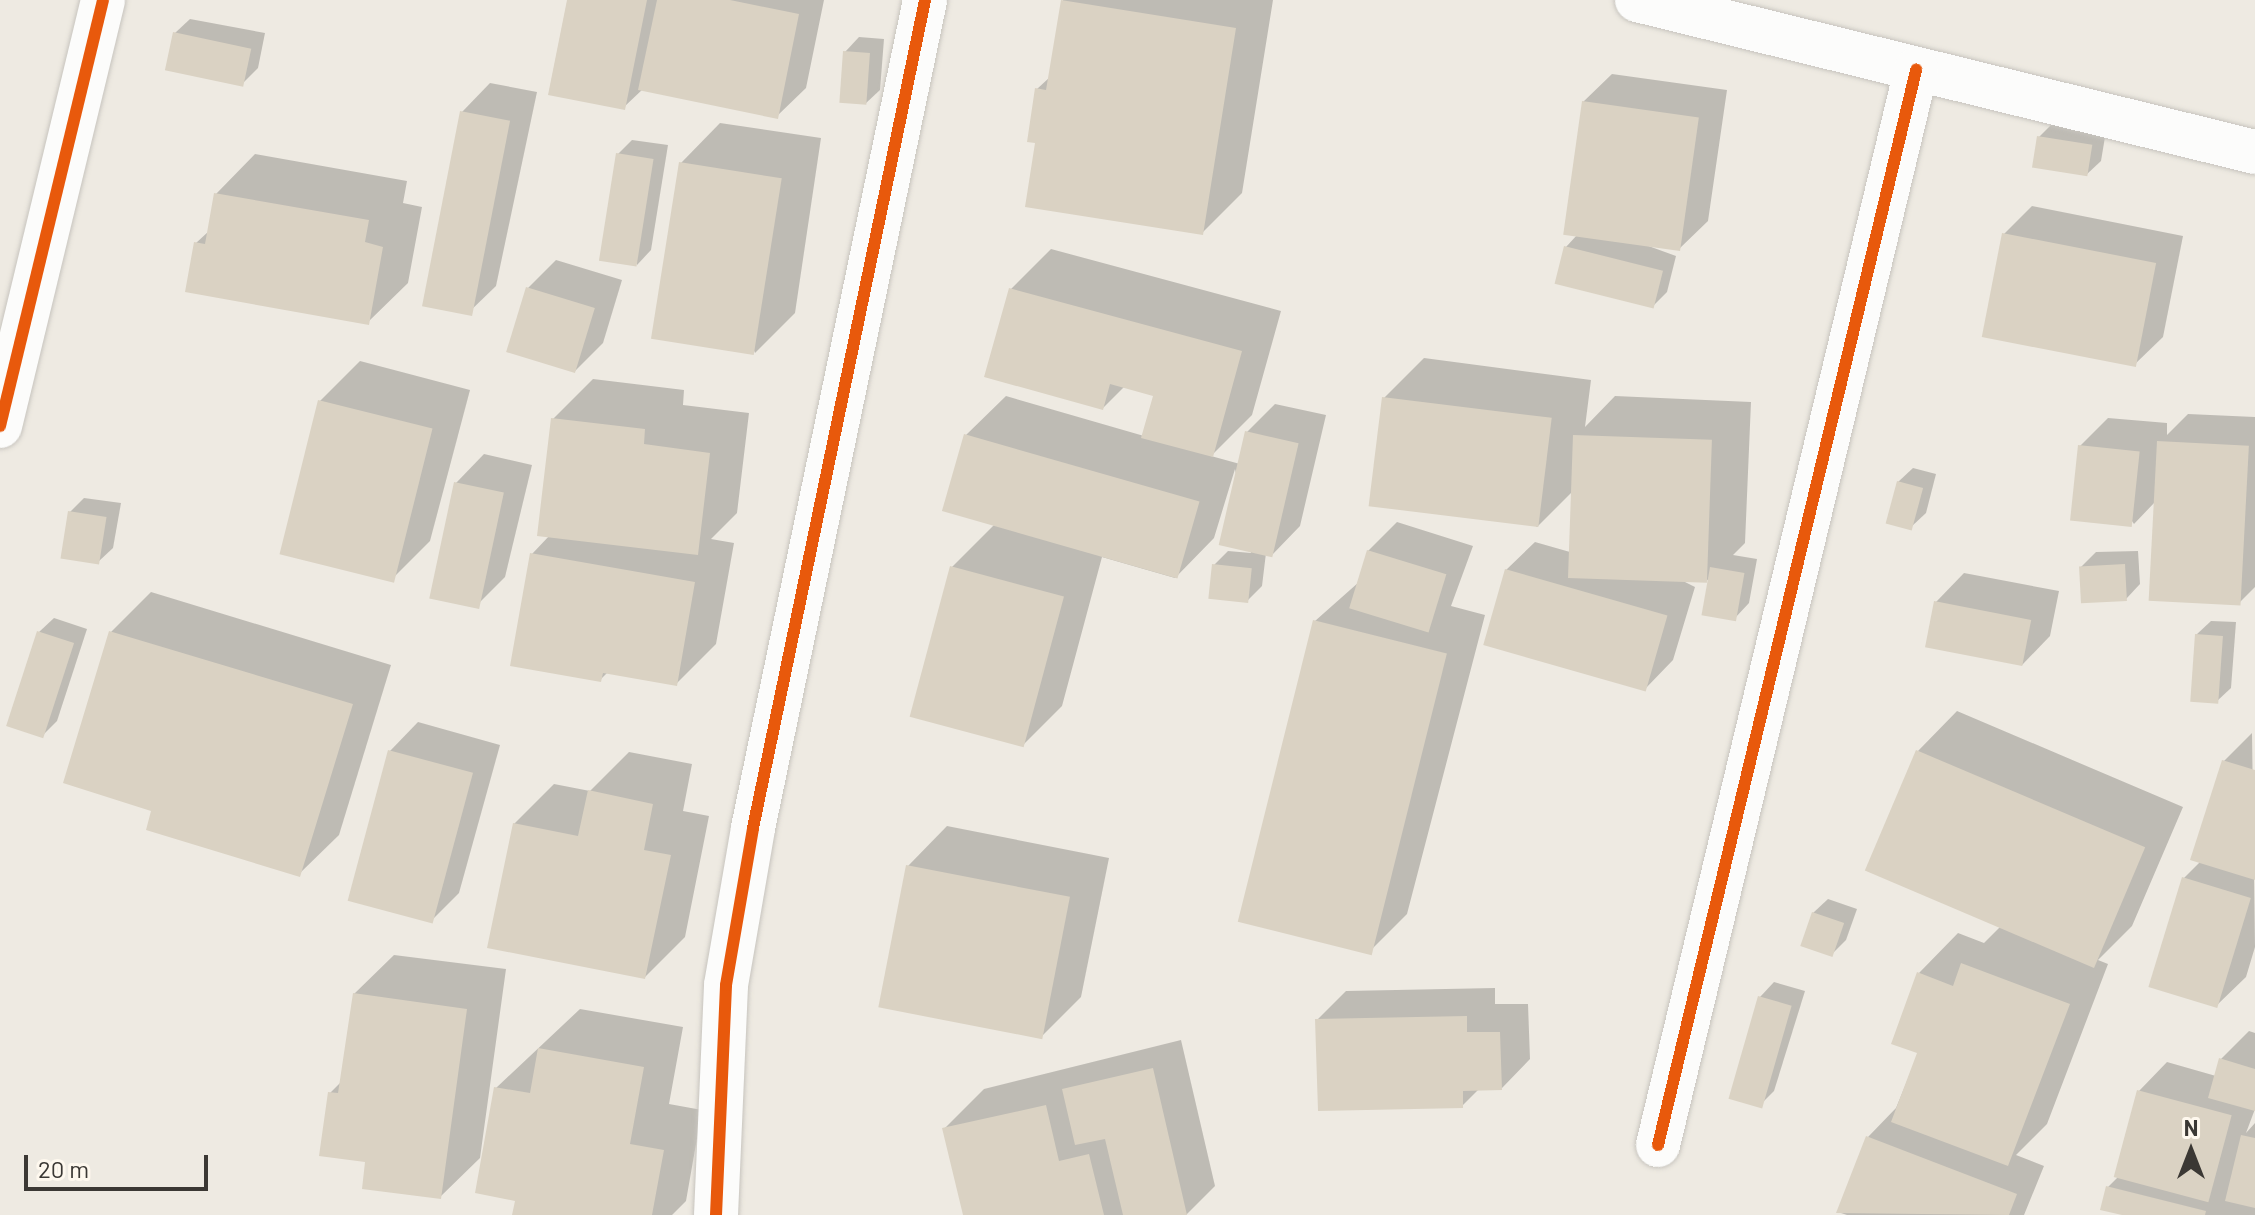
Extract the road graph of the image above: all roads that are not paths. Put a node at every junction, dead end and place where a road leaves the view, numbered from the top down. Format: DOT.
graph roads {
  1 [pos="103,0"];
  2 [pos="925,0"];
  3 [pos="1637,0"];
  4 [pos="1916,70"];
  5 [pos="2255,152"];
  6 [pos="14,300"];
  7 [pos="0,426"];
  8 [pos="1658,1145"];
  9 [pos="716,1215"];
  1 -- 6 [label="street"];
  2 -- 9 [label="street"];
  3 -- 4 [label="street"];
  4 -- 5 [label="street"];
  4 -- 8 [label="street"];
  6 -- 7 [label="street"];
}
